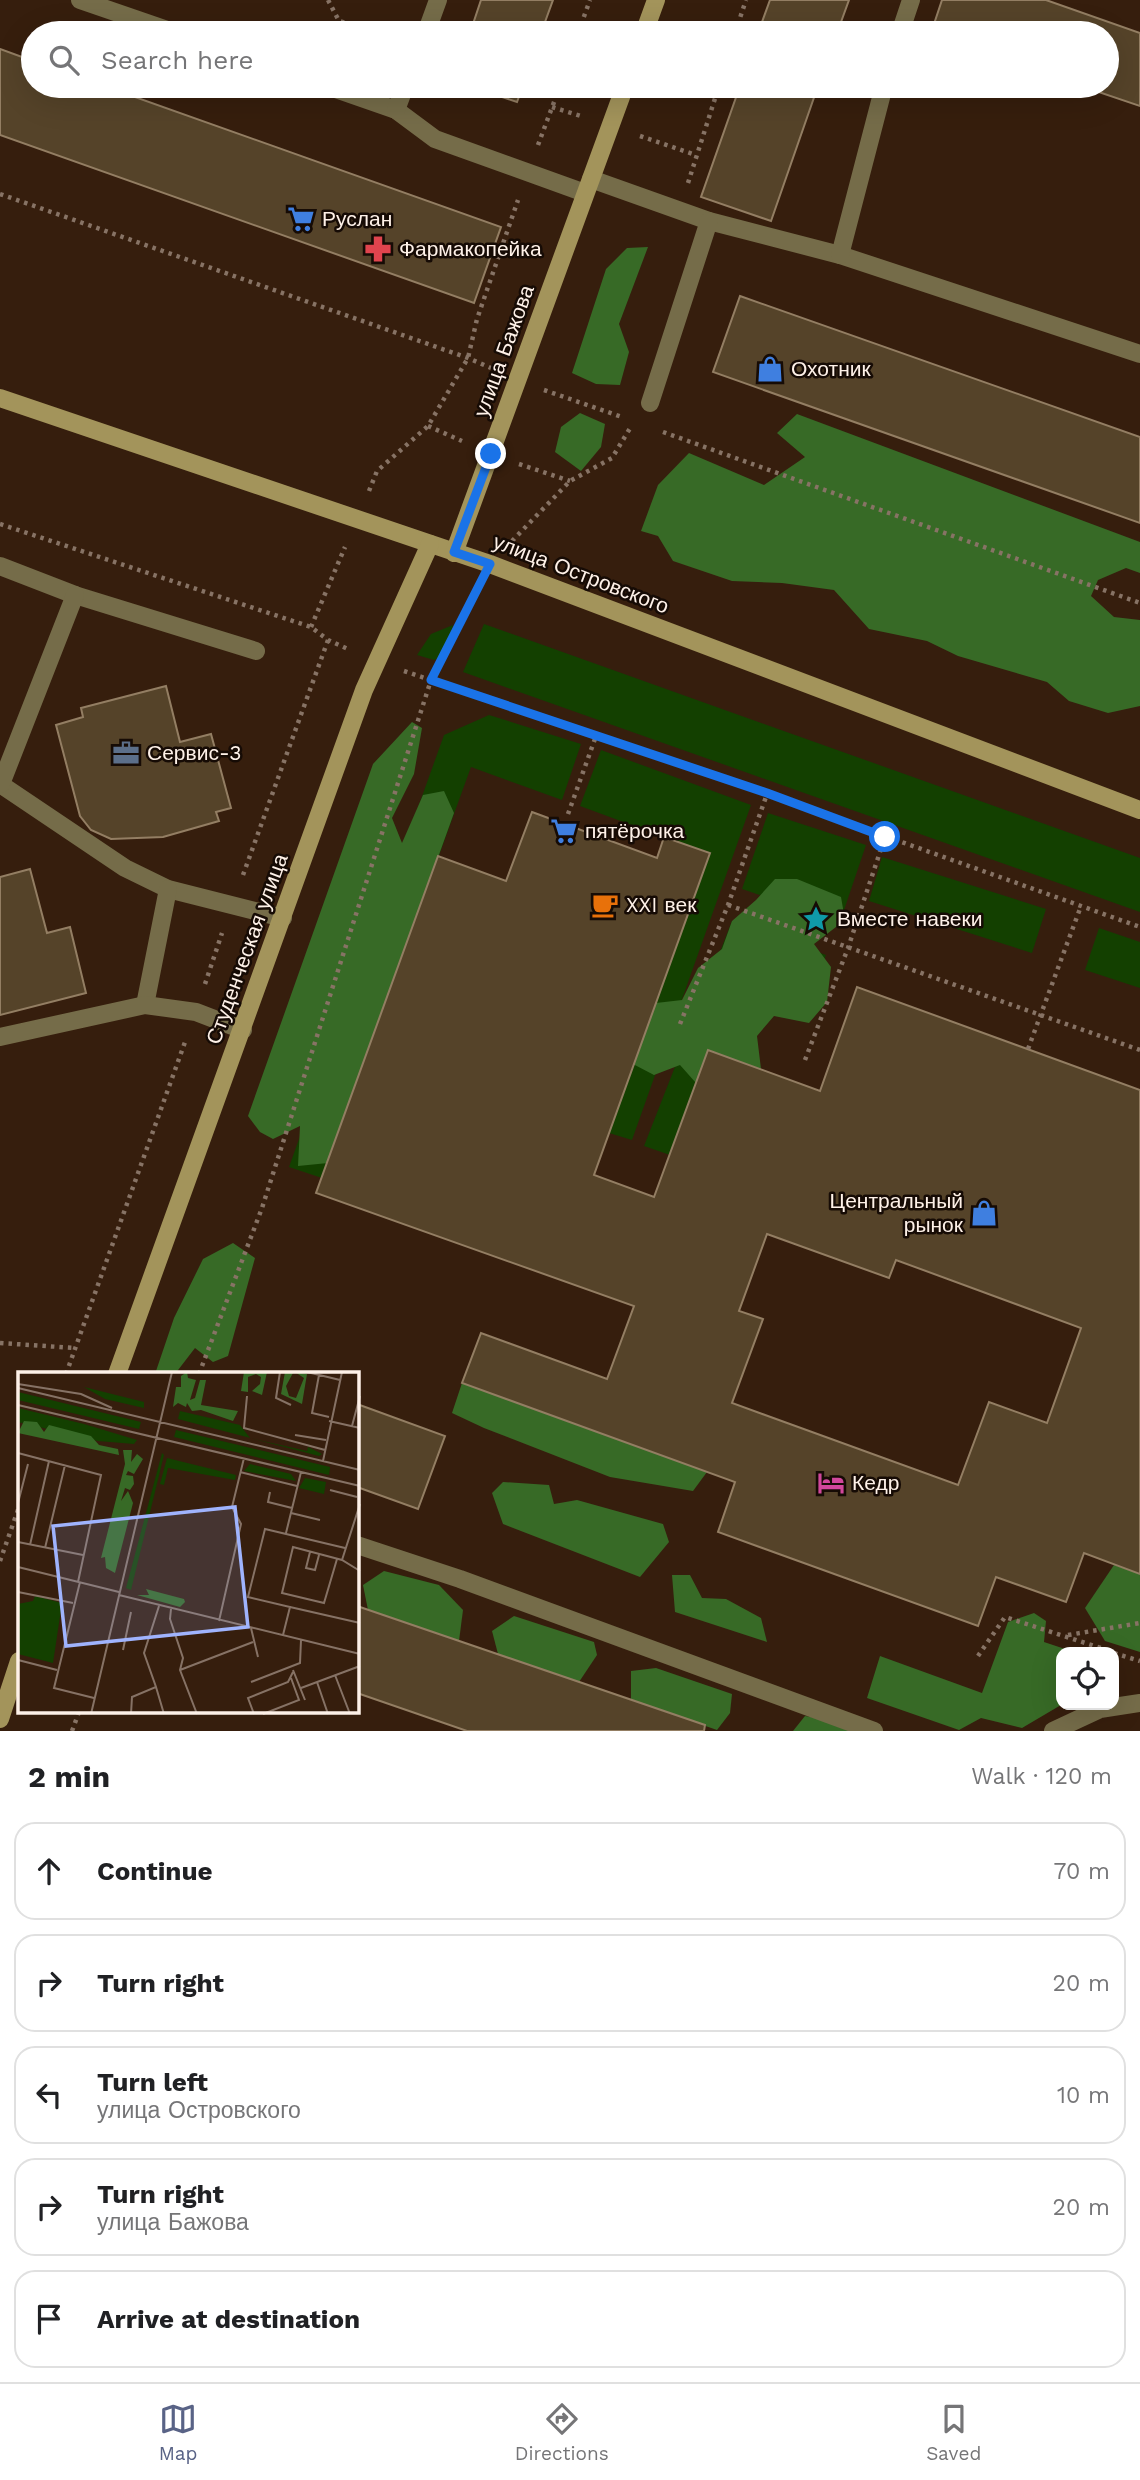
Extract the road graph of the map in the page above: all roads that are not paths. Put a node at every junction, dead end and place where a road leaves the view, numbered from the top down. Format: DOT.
graph roads {
  1 [pos="80,0"];
  2 [pos="438,0"];
  3 [pos="656,0"];
  4 [pos="911,0"];
  5 [pos="141,21"];
  6 [pos="430,21"];
  7 [pos="648,21"];
  8 [pos="905,21"];
  9 [pos="362,98"];
  10 [pos="400,98"];
  11 [pos="621,98"];
  12 [pos="881,98"];
  13 [pos="396,110"];
  14 [pos="588,186"];
  15 [pos="709,221"];
  16 [pos="840,255"];
  17 [pos="1140,354"];
  18 [pos="0,398"];
  19 [pos="650,403"];
  20 [pos="430,544"];
  21 [pos="454,552"];
  22 [pos="0,566"];
  23 [pos="75,595"];
  24 [pos="256,650"];
  25 [pos="1,784"];
  26 [pos="1140,810"];
  27 [pos="168,889"];
  28 [pos="283,918"];
  29 [pos="145,1005"];
  30 [pos="243,1030"];
  31 [pos="0,1037"];
  32 [pos="118,1372"];
  33 [pos="359,1546"];
  34 [pos="18,1664"];
  35 [pos="1140,1703"];
  36 [pos="0,1719"];
  37 [pos="874,1731"];
  38 [pos="1052,1731"];
  1 -- 5 [label="lane"];
  2 -- 6 [label="lane"];
  3 -- 7 [label="street"];
  4 -- 8 [label="lane"];
  9 -- 13 [label="lane"];
  10 -- 13 [label="lane"];
  11 -- 14 [label="street, улица Бажова"];
  12 -- 16 [label="lane"];
  13 -- 14 [label="lane"];
  14 -- 15 [label="lane"];
  14 -- 21 [label="street, улица Бажова"];
  15 -- 16 [label="lane"];
  15 -- 19 [label="lane"];
  16 -- 17 [label="lane"];
  18 -- 20 [label="street, улица Островского"];
  20 -- 21 [label="street, улица Островского"];
  20 -- 28 [label="street, Студенческая улица"];
  21 -- 26 [label="street, улица Островского"];
  22 -- 23 [label="lane"];
  23 -- 24 [label="lane"];
  23 -- 25 [label="lane"];
  25 -- 27 [label="lane"];
  27 -- 28 [label="lane"];
  27 -- 29 [label="lane"];
  28 -- 30 [label="street, Студенческая улица"];
  29 -- 30 [label="lane"];
  29 -- 31 [label="lane"];
  30 -- 32 [label="street, Студенческая улица"];
  33 -- 37 [label="lane"];
  34 -- 36 [label="street"];
  35 -- 38 [label="lane"];
}
